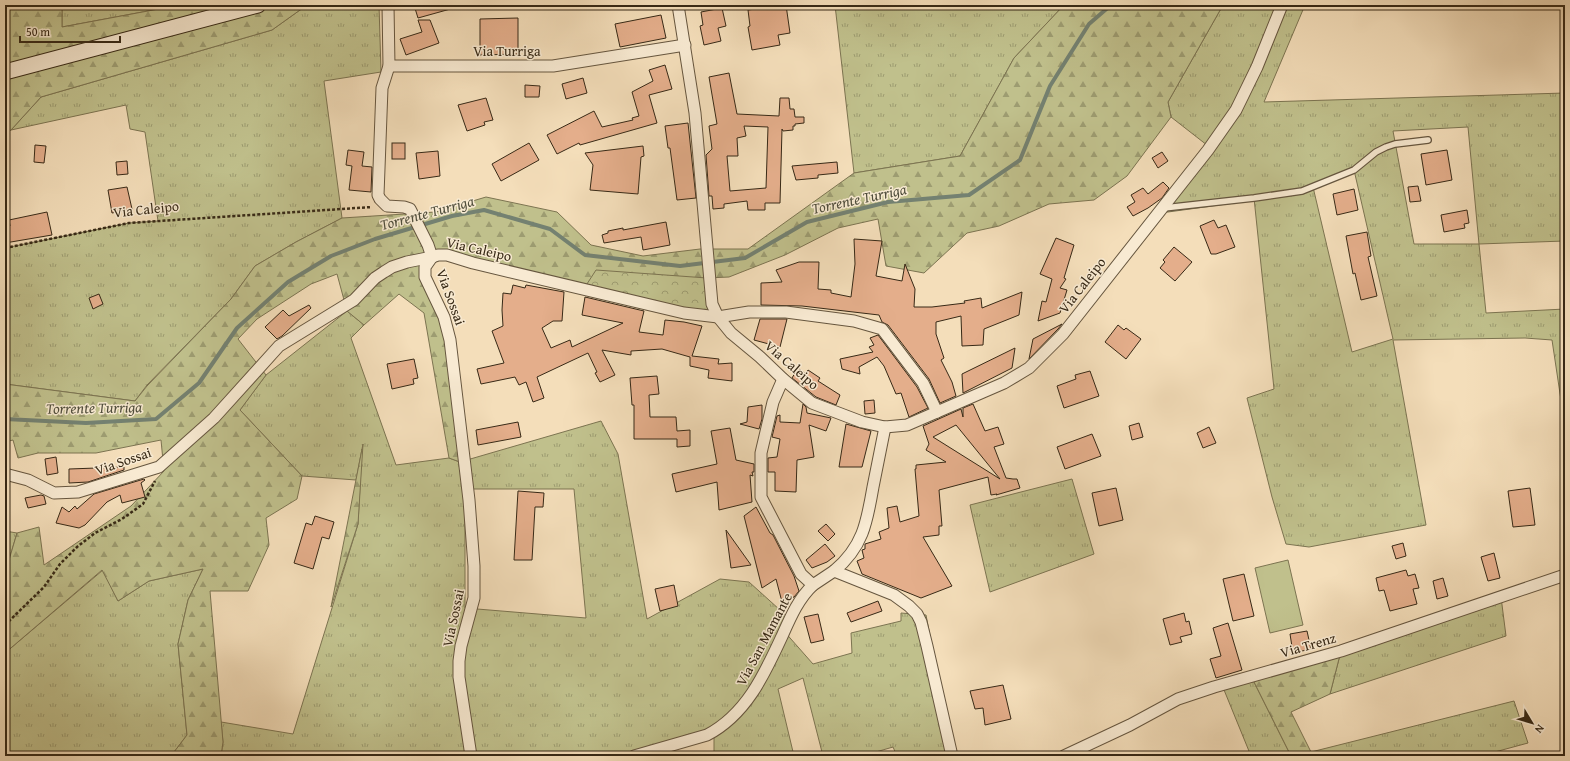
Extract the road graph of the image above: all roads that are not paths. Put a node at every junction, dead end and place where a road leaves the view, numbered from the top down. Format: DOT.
graph roads {
  1 [pos="258,5"];
  2 [pos="388,5"];
  3 [pos="678,5"];
  4 [pos="1282,5"];
  5 [pos="685,45"];
  6 [pos="389,66"];
  7 [pos="5,72"];
  8 [pos="1428,140"];
  9 [pos="1162,208"];
  10 [pos="432,258"];
  11 [pos="718,317"];
  12 [pos="783,379"];
  13 [pos="937,412"];
  14 [pos="885,426"];
  15 [pos="5,474"];
  16 [pos="834,570"];
  17 [pos="1565,575"];
  18 [pos="813,584"];
  19 [pos="471,756"];
  20 [pos="634,756"];
  21 [pos="952,756"];
  22 [pos="1064,756"];
  1 -- 7 [label="main road"];
  2 -- 6 [label="street"];
  3 -- 5 [label="street"];
  4 -- 9 [label="street, Via Caleipo"];
  5 -- 6 [label="street, Via Turriga"];
  5 -- 11 [label="street"];
  6 -- 10 [label="street, Via Caleipo"];
  8 -- 9 [label="lane"];
  9 -- 13 [label="street, Via Caleipo"];
  10 -- 11 [label="street, Via Caleipo"];
  10 -- 15 [label="street, Via Sossai"];
  10 -- 19 [label="street, Via Sossai"];
  11 -- 12 [label="street, Via Caleipo"];
  11 -- 13 [label="street"];
  12 -- 14 [label="street, Via Caleipo"];
  12 -- 18 [label="street, Via San Mamante"];
  13 -- 14 [label="street, Via Caleipo"];
  14 -- 16 [label="street, Via San Mamante"];
  16 -- 18 [label="street, Via San Mamante"];
  16 -- 21 [label="street"];
  17 -- 22 [label="street, Via Trenz"];
  18 -- 20 [label="street, Via San Mamante"];
}
